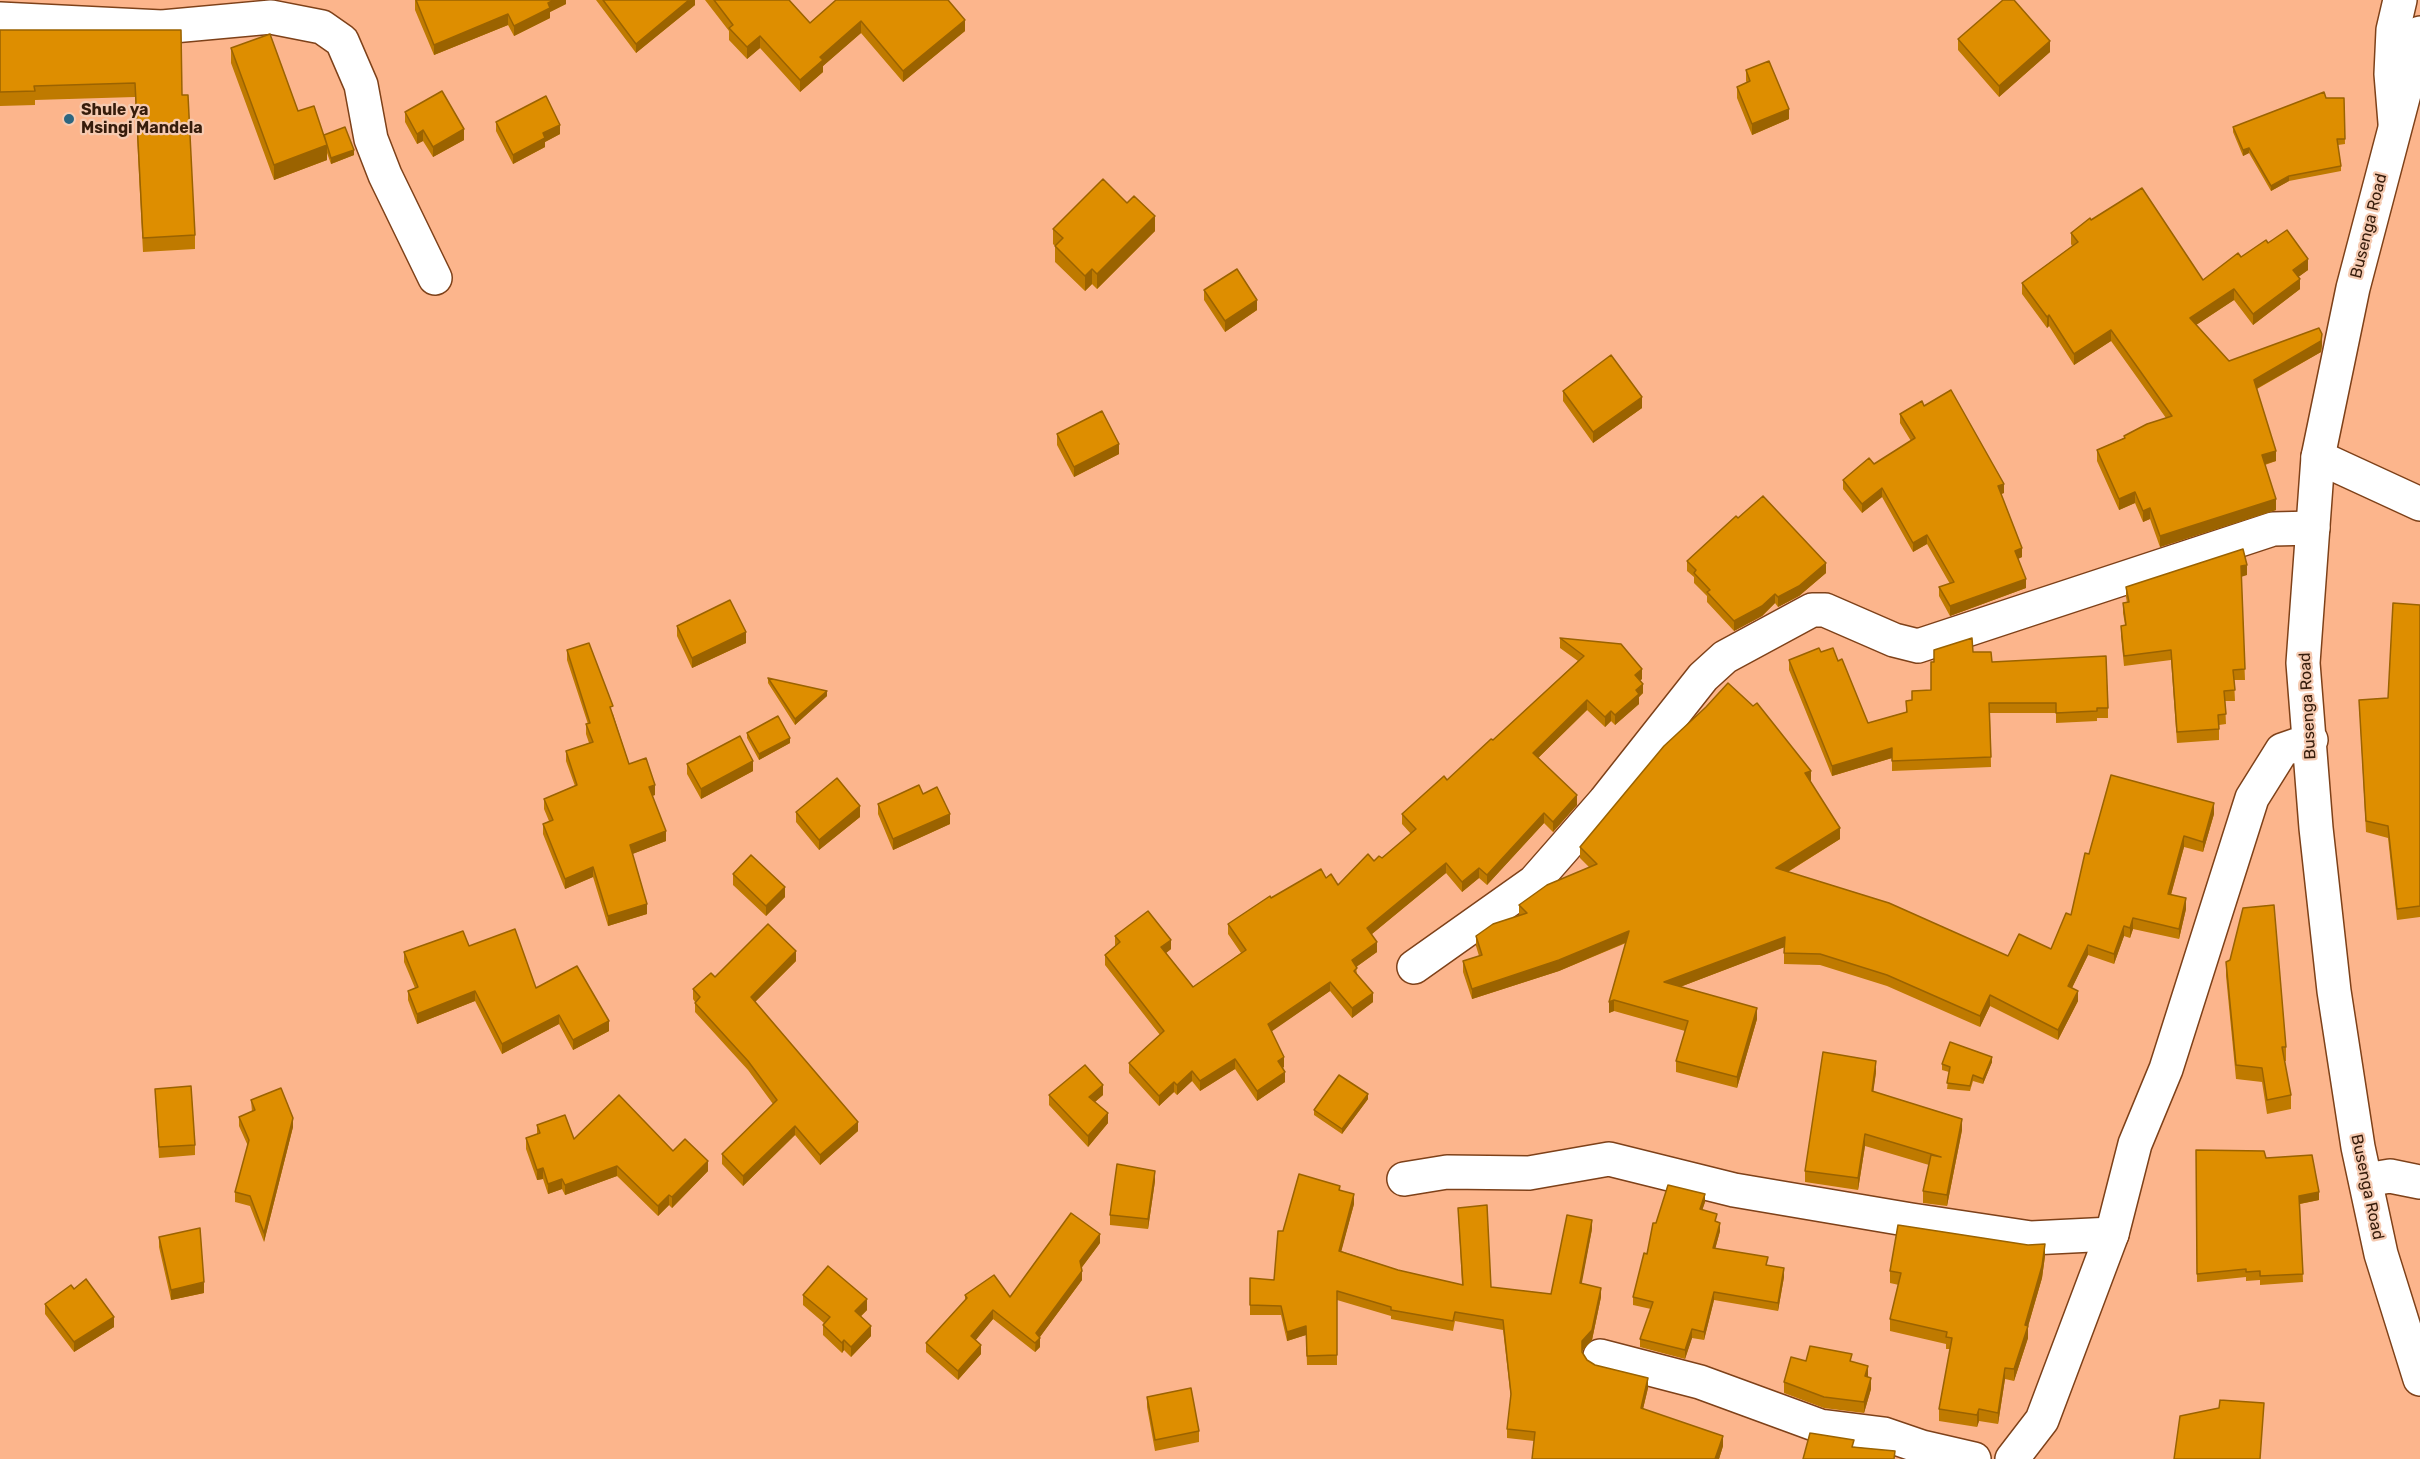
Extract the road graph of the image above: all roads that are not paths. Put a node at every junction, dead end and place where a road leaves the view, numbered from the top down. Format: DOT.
graph roads {
  1 [pos="2400,0"];
  2 [pos="177,12"];
  3 [pos="0,19"];
  4 [pos="2420,33"];
  5 [pos="2396,126"];
  6 [pos="435,278"];
  7 [pos="2318,457"];
  8 [pos="2420,504"];
  9 [pos="2313,528"];
  10 [pos="2311,740"];
  11 [pos="1414,967"];
  12 [pos="1404,1179"];
  13 [pos="2366,1180"];
  14 [pos="2420,1182"];
  15 [pos="2112,1234"];
  16 [pos="1600,1356"];
  17 [pos="2420,1379"];
  18 [pos="1974,1459"];
  19 [pos="2012,1459"];
  1 -- 5 [label="street"];
  2 -- 3 [label="street"];
  2 -- 6 [label="street"];
  4 -- 5 [label="street, Busenga Road"];
  5 -- 7 [label="street, Busenga Road"];
  7 -- 8 [label="street"];
  7 -- 9 [label="street, Busenga Road"];
  9 -- 10 [label="street, Busenga Road"];
  9 -- 11 [label="street"];
  10 -- 13 [label="street, Busenga Road"];
  10 -- 15 [label="street"];
  12 -- 15 [label="street"];
  13 -- 14 [label="street"];
  13 -- 17 [label="street, Busenga Road"];
  15 -- 19 [label="street"];
  16 -- 18 [label="street"];
}
